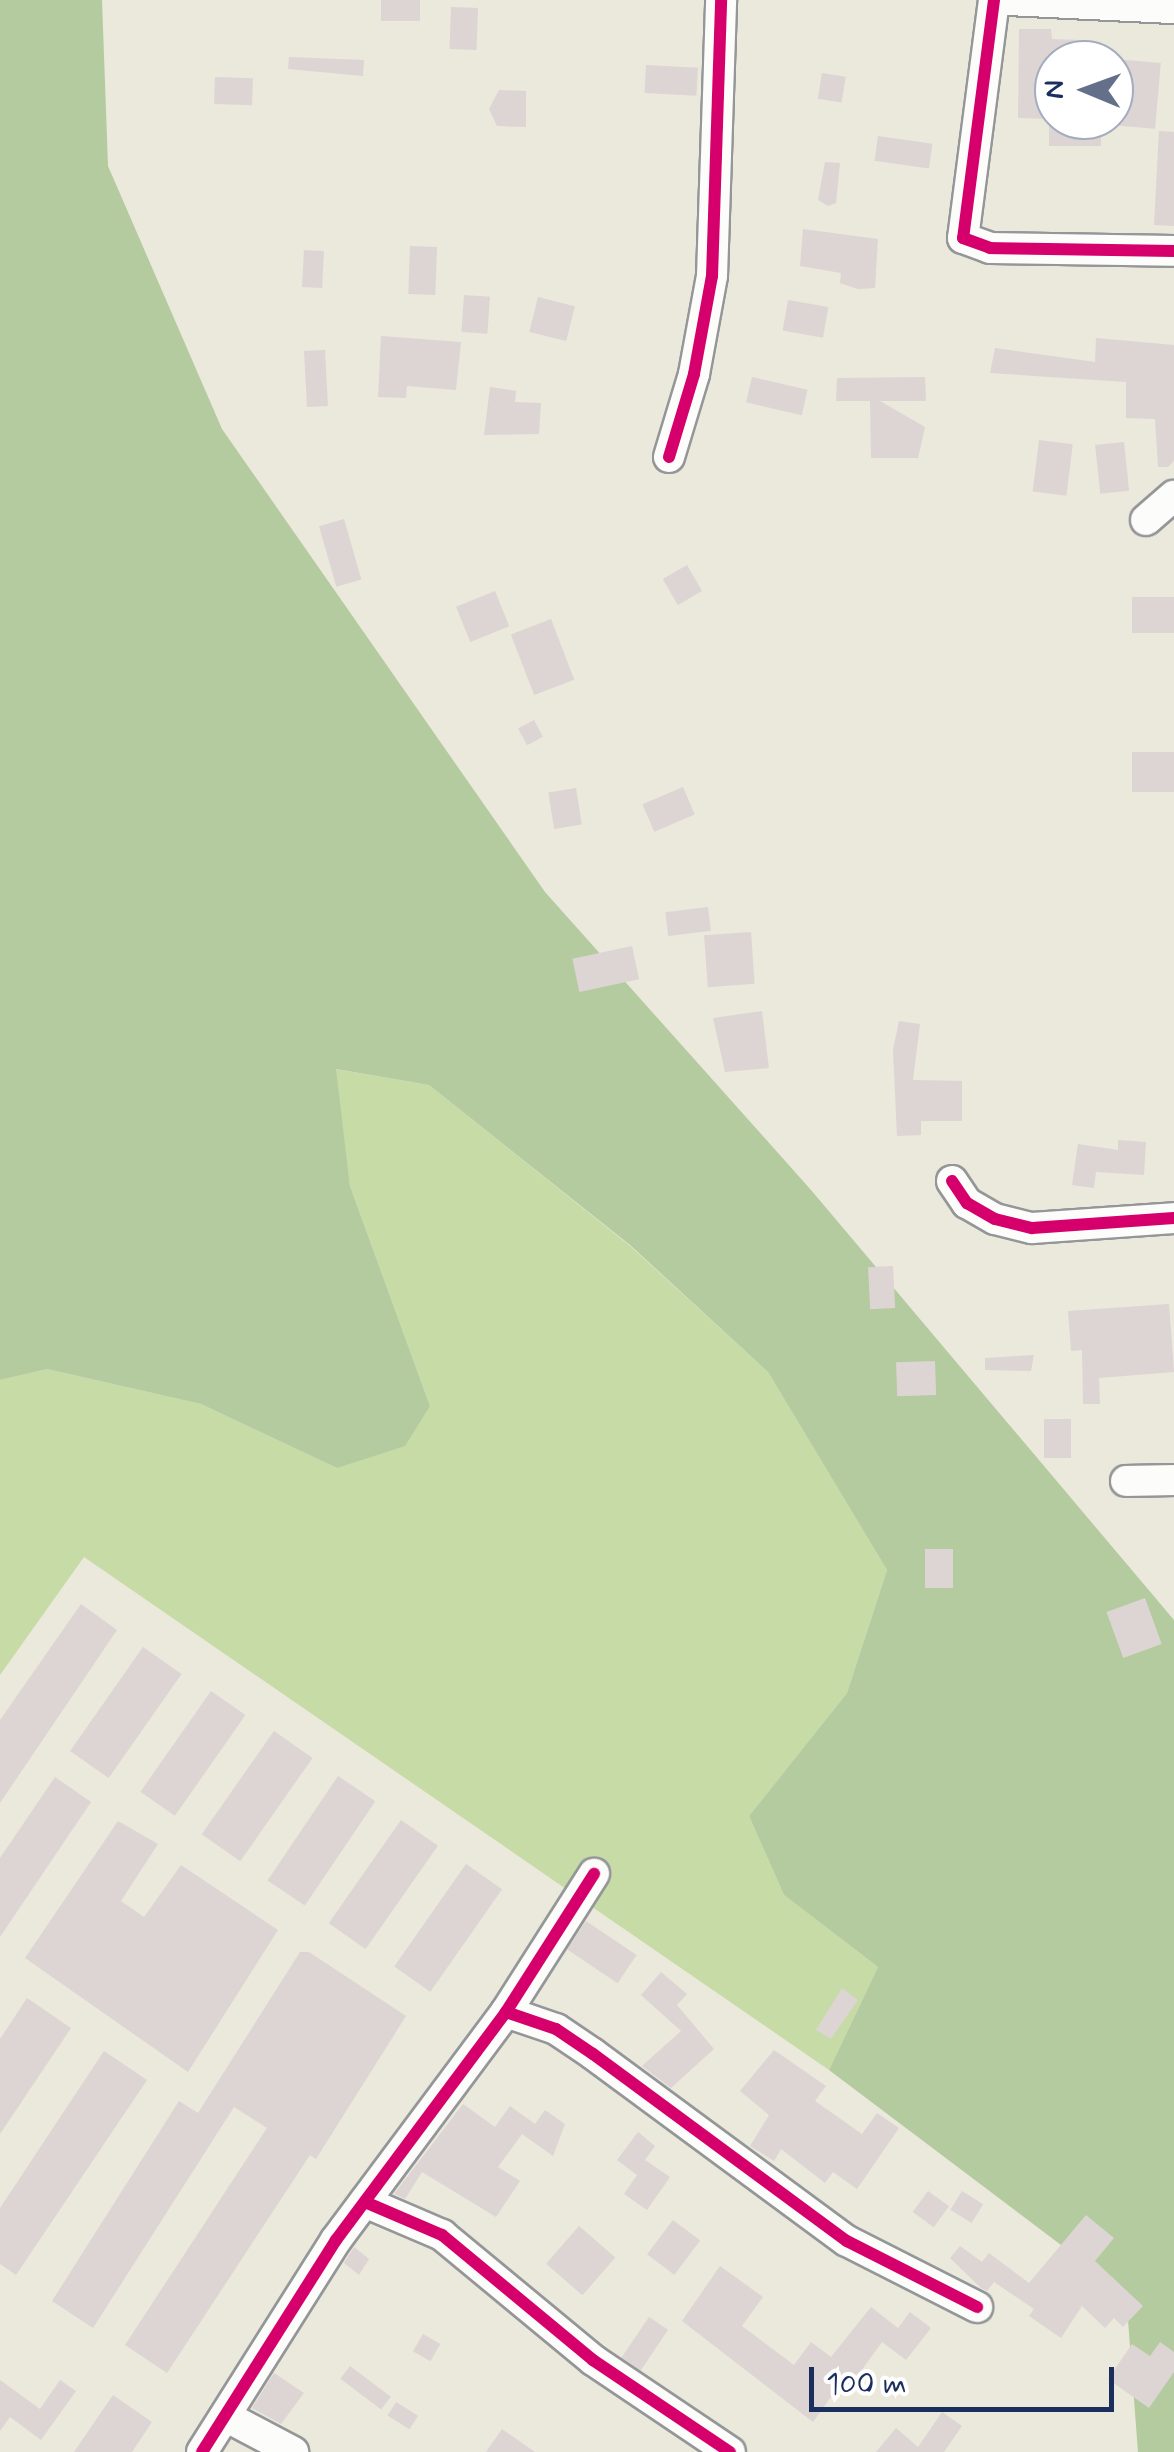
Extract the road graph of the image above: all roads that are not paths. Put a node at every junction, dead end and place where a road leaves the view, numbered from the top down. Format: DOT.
graph roads {
  1 [pos="721,0"];
  2 [pos="994,0"];
  3 [pos="1008,0"];
  4 [pos="1174,8"];
  5 [pos="1174,251"];
  6 [pos="668,457"];
  7 [pos="1174,496"];
  8 [pos="1146,520"];
  9 [pos="952,1181"];
  10 [pos="1174,1218"];
  11 [pos="1174,1480"];
  12 [pos="1126,1481"];
  13 [pos="594,1874"];
  14 [pos="506,2012"];
  15 [pos="365,2202"];
  16 [pos="977,2308"];
  17 [pos="227,2417"];
  18 [pos="202,2452"];
  19 [pos="293,2452"];
  20 [pos="730,2452"];
  1 -- 6 [label="street"];
  2 -- 5 [label="street"];
  3 -- 4 [label="street"];
  7 -- 8 [label="street"];
  9 -- 10 [label="street"];
  11 -- 12 [label="street"];
  13 -- 14 [label="street"];
  14 -- 15 [label="street"];
  14 -- 16 [label="street"];
  15 -- 17 [label="street"];
  15 -- 20 [label="street"];
  17 -- 18 [label="street"];
  17 -- 19 [label="street"];
}
